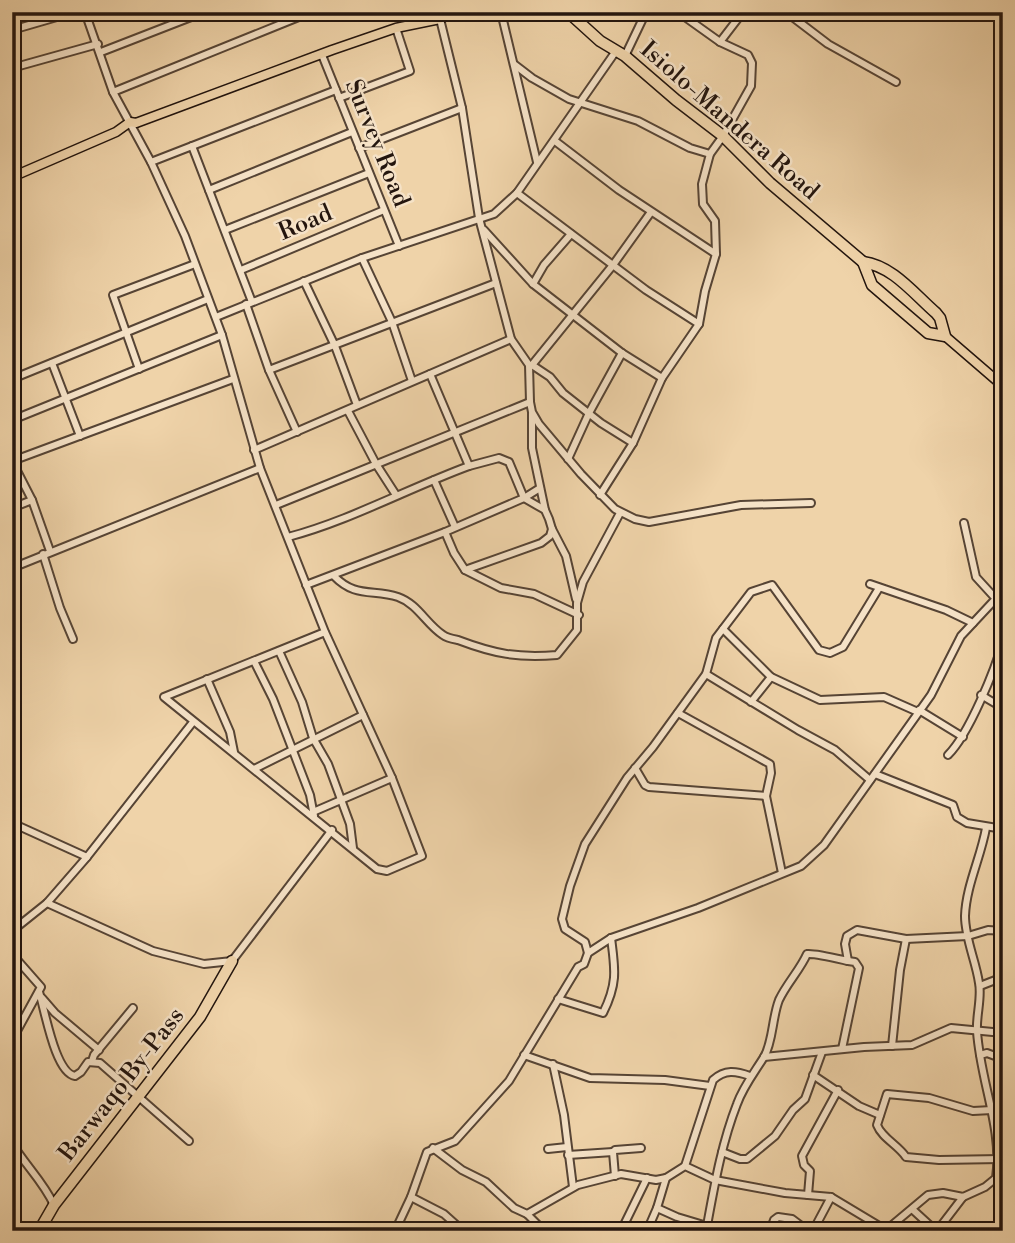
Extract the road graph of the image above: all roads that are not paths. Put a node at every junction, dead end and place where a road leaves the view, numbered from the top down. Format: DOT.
graph roads {
  1 [pos="74,12"];
  2 [pos="96,12"];
  3 [pos="204,12"];
  4 [pos="311,12"];
  5 [pos="411,12"];
  6 [pos="454,12"];
  7 [pos="501,12"];
  8 [pos="568,12"];
  9 [pos="646,12"];
  10 [pos="678,12"];
  11 [pos="743,12"];
  12 [pos="786,12"];
  13 [pos="86,14"];
  14 [pos="440,19"];
  15 [pos="415,24"];
  16 [pos="396,28"];
  17 [pos="12,30"];
  18 [pos="720,42"];
  19 [pos="98,44"];
  20 [pos="101,52"];
  21 [pos="621,53"];
  22 [pos="323,54"];
  23 [pos="515,65"];
  24 [pos="12,68"];
  25 [pos="895,82"];
  26 [pos="113,92"];
  27 [pos="337,94"];
  28 [pos="581,102"];
  29 [pos="462,108"];
  30 [pos="130,122"];
  31 [pos="352,132"];
  32 [pos="723,136"];
  33 [pos="555,141"];
  34 [pos="192,146"];
  35 [pos="359,148"];
  36 [pos="710,154"];
  37 [pos="151,162"];
  38 [pos="537,162"];
  39 [pos="369,173"];
  40 [pos="12,177"];
  41 [pos="209,190"];
  42 [pos="517,193"];
  43 [pos="384,210"];
  44 [pos="652,212"];
  45 [pos="479,218"];
  46 [pos="482,229"];
  47 [pos="225,230"];
  48 [pos="571,234"];
  49 [pos="399,246"];
  50 [pos="716,254"];
  51 [pos="362,258"];
  52 [pos="863,262"];
  53 [pos="195,264"];
  54 [pos="613,265"];
  55 [pos="241,270"];
  56 [pos="304,281"];
  57 [pos="496,283"];
  58 [pos="533,284"];
  59 [pos="208,299"];
  60 [pos="249,303"];
  61 [pos="573,316"];
  62 [pos="216,317"];
  63 [pos="392,322"];
  64 [pos="699,324"];
  65 [pos="125,332"];
  66 [pos="222,335"];
  67 [pos="945,336"];
  68 [pos="511,339"];
  69 [pos="335,346"];
  70 [pos="622,353"];
  71 [pos="52,363"];
  72 [pos="531,365"];
  73 [pos="139,369"];
  74 [pos="269,370"];
  75 [pos="430,374"];
  76 [pos="662,378"];
  77 [pos="12,379"];
  78 [pos="233,379"];
  79 [pos="412,381"];
  80 [pos="1003,386"];
  81 [pos="66,399"];
  82 [pos="530,402"];
  83 [pos="356,405"];
  84 [pos="348,411"];
  85 [pos="532,412"];
  86 [pos="589,413"];
  87 [pos="12,420"];
  88 [pos="297,432"];
  89 [pos="455,433"];
  90 [pos="80,436"];
  91 [pos="633,443"];
  92 [pos="254,450"];
  93 [pos="568,459"];
  94 [pos="12,461"];
  95 [pos="376,464"];
  96 [pos="469,466"];
  97 [pos="260,468"];
  98 [pos="434,480"];
  99 [pos="540,488"];
  100 [pos="396,495"];
  101 [pos="600,495"];
  102 [pos="524,498"];
  103 [pos="32,500"];
  104 [pos="811,503"];
  105 [pos="276,505"];
  106 [pos="12,508"];
  107 [pos="545,510"];
  108 [pos="620,513"];
  109 [pos="964,523"];
  110 [pos="456,527"];
  111 [pos="552,529"];
  112 [pos="445,532"];
  113 [pos="288,537"];
  114 [pos="47,553"];
  115 [pos="12,568"];
  116 [pos="465,570"];
  117 [pos="334,576"];
  118 [pos="870,584"];
  119 [pos="306,585"];
  120 [pos="879,588"];
  121 [pos="1003,591"];
  122 [pos="997,600"];
  123 [pos="577,603"];
  124 [pos="579,615"];
  125 [pos="973,623"];
  126 [pos="723,629"];
  127 [pos="325,632"];
  128 [pos="73,639"];
  129 [pos="1003,641"];
  130 [pos="279,651"];
  131 [pos="254,661"];
  132 [pos="1000,663"];
  133 [pos="706,674"];
  134 [pos="771,677"];
  135 [pos="207,679"];
  136 [pos="981,695"];
  137 [pos="751,702"];
  138 [pos="1003,708"];
  139 [pos="919,711"];
  140 [pos="678,713"];
  141 [pos="363,715"];
  142 [pos="193,722"];
  143 [pos="963,737"];
  144 [pos="313,738"];
  145 [pos="292,749"];
  146 [pos="234,752"];
  147 [pos="948,755"];
  148 [pos="635,768"];
  149 [pos="254,769"];
  150 [pos="873,777"];
  151 [pos="392,778"];
  152 [pos="766,796"];
  153 [pos="341,801"];
  154 [pos="314,815"];
  155 [pos="12,823"];
  156 [pos="986,828"];
  157 [pos="1003,829"];
  158 [pos="332,830"];
  159 [pos="353,848"];
  160 [pos="87,857"];
  161 [pos="782,873"];
  162 [pos="47,903"];
  163 [pos="12,931"];
  164 [pos="1003,932"];
  165 [pos="968,936"];
  166 [pos="611,937"];
  167 [pos="906,939"];
  168 [pos="587,953"];
  169 [pos="12,954"];
  170 [pos="232,961"];
  171 [pos="848,961"];
  172 [pos="1003,977"];
  173 [pos="980,986"];
  174 [pos="40,994"];
  175 [pos="558,999"];
  176 [pos="134,1008"];
  177 [pos="977,1030"];
  178 [pos="1003,1033"];
  179 [pos="12,1040"];
  180 [pos="892,1046"];
  181 [pos="842,1049"];
  182 [pos="99,1050"];
  183 [pos="822,1052"];
  184 [pos="524,1055"];
  185 [pos="980,1055"];
  186 [pos="764,1057"];
  187 [pos="1003,1059"];
  188 [pos="92,1061"];
  189 [pos="553,1064"];
  190 [pos="813,1075"];
  191 [pos="750,1076"];
  192 [pos="710,1086"];
  193 [pos="838,1090"];
  194 [pos="139,1096"];
  195 [pos="995,1113"];
  196 [pos="880,1115"];
  197 [pos="190,1141"];
  198 [pos="12,1143"];
  199 [pos="567,1147"];
  200 [pos="433,1148"];
  201 [pos="641,1148"];
  202 [pos="548,1149"];
  203 [pos="722,1152"];
  204 [pos="613,1153"];
  205 [pos="568,1155"];
  206 [pos="1001,1159"];
  207 [pos="685,1166"];
  208 [pos="615,1176"];
  209 [pos="647,1178"];
  210 [pos="666,1178"];
  211 [pos="715,1180"];
  212 [pos="573,1187"];
  213 [pos="808,1195"];
  214 [pos="411,1197"];
  215 [pos="831,1197"];
  216 [pos="963,1197"];
  217 [pos="54,1205"];
  218 [pos="657,1208"];
  219 [pos="912,1209"];
  220 [pos="527,1214"];
  221 [pos="706,1228"];
  222 [pos="886,1230"];
  223 [pos="39,1231"];
  224 [pos="395,1231"];
  225 [pos="463,1231"];
  226 [pos="544,1231"];
  227 [pos="621,1231"];
  228 [pos="647,1231"];
  229 [pos="770,1231"];
  230 [pos="810,1231"];
  231 [pos="937,1231"];
  1 -- 17 [label="street"];
  2 -- 13 [label="street"];
  3 -- 20 [label="street"];
  4 -- 26 [label="street"];
  5 -- 15 [label="street"];
  6 -- 14 [label="main road"];
  7 -- 23 [label="street"];
  8 -- 21 [label="highway, Isiolo-Mandera Road"];
  9 -- 21 [label="street"];
  10 -- 18 [label="street"];
  11 -- 18 [label="street"];
  12 -- 25 [label="street"];
  13 -- 19 [label="street"];
  14 -- 15 [label="main road"];
  14 -- 29 [label="street"];
  15 -- 16 [label="main road"];
  16 -- 22 [label="main road"];
  16 -- 27 [label="street"];
  18 -- 32 [label="street"];
  19 -- 20 [label="street"];
  19 -- 24 [label="street"];
  20 -- 26 [label="street"];
  21 -- 28 [label="street"];
  21 -- 32 [label="highway, Isiolo-Mandera Road"];
  22 -- 27 [label="street, Survey Road"];
  22 -- 30 [label="main road"];
  23 -- 28 [label="street"];
  23 -- 38 [label="street"];
  26 -- 30 [label="street"];
  27 -- 31 [label="street, Survey Road"];
  27 -- 34 [label="street"];
  28 -- 33 [label="street"];
  28 -- 36 [label="street"];
  29 -- 35 [label="street"];
  29 -- 45 [label="street"];
  30 -- 37 [label="street"];
  30 -- 40 [label="main road"];
  31 -- 35 [label="street, Survey Road"];
  31 -- 41 [label="street"];
  32 -- 36 [label="street"];
  32 -- 52 [label="highway, Isiolo-Mandera Road"];
  33 -- 38 [label="street"];
  33 -- 44 [label="street"];
  34 -- 37 [label="street"];
  34 -- 41 [label="street"];
  35 -- 39 [label="street, Survey Road"];
  36 -- 50 [label="street"];
  37 -- 53 [label="street"];
  38 -- 42 [label="street"];
  39 -- 43 [label="street, Survey Road"];
  39 -- 47 [label="street"];
  41 -- 47 [label="street"];
  42 -- 45 [label="street"];
  42 -- 48 [label="street"];
  43 -- 49 [label="street, Survey Road"];
  43 -- 55 [label="street, Road"];
  44 -- 50 [label="street"];
  44 -- 54 [label="street"];
  45 -- 46 [label="street"];
  45 -- 49 [label="street"];
  46 -- 57 [label="street"];
  46 -- 58 [label="street"];
  47 -- 55 [label="street"];
  48 -- 54 [label="street"];
  48 -- 58 [label="street"];
  49 -- 51 [label="street"];
  50 -- 64 [label="street"];
  51 -- 56 [label="street"];
  51 -- 63 [label="street"];
  52 -- 67 [label="highway"];
  52 -- 67 [label="highway"];
  53 -- 59 [label="street"];
  53 -- 65 [label="street"];
  54 -- 61 [label="street"];
  54 -- 64 [label="street"];
  55 -- 60 [label="street"];
  56 -- 60 [label="street"];
  56 -- 69 [label="street"];
  57 -- 63 [label="street"];
  57 -- 68 [label="street"];
  58 -- 61 [label="street"];
  59 -- 62 [label="street"];
  59 -- 65 [label="street"];
  60 -- 62 [label="street"];
  60 -- 74 [label="street"];
  61 -- 70 [label="street"];
  61 -- 72 [label="street"];
  62 -- 66 [label="street"];
  63 -- 69 [label="street"];
  63 -- 79 [label="street"];
  64 -- 76 [label="street"];
  65 -- 71 [label="street"];
  65 -- 73 [label="street"];
  66 -- 73 [label="street"];
  66 -- 78 [label="street"];
  67 -- 80 [label="main road"];
  68 -- 72 [label="street"];
  68 -- 75 [label="street"];
  69 -- 74 [label="street"];
  69 -- 83 [label="street"];
  70 -- 76 [label="street"];
  70 -- 86 [label="street"];
  71 -- 77 [label="street"];
  71 -- 81 [label="street"];
  72 -- 82 [label="street"];
  72 -- 86 [label="street"];
  73 -- 81 [label="street"];
  74 -- 88 [label="street"];
  75 -- 79 [label="street"];
  75 -- 89 [label="street"];
  76 -- 91 [label="street"];
  78 -- 90 [label="street"];
  78 -- 92 [label="street"];
  79 -- 83 [label="street"];
  81 -- 87 [label="street"];
  81 -- 90 [label="street"];
  82 -- 85 [label="street"];
  82 -- 89 [label="street"];
  83 -- 84 [label="street"];
  84 -- 88 [label="street"];
  84 -- 95 [label="street"];
  85 -- 93 [label="street"];
  85 -- 99 [label="street"];
  86 -- 91 [label="street"];
  86 -- 93 [label="street"];
  88 -- 92 [label="street"];
  89 -- 95 [label="street"];
  89 -- 96 [label="street"];
  90 -- 94 [label="street"];
  91 -- 101 [label="street"];
  92 -- 97 [label="street"];
  93 -- 101 [label="street"];
  94 -- 103 [label="street"];
  95 -- 100 [label="street"];
  95 -- 105 [label="street"];
  96 -- 98 [label="street"];
  96 -- 102 [label="street"];
  97 -- 105 [label="street"];
  97 -- 114 [label="street"];
  98 -- 100 [label="street"];
  98 -- 110 [label="street"];
  99 -- 102 [label="street"];
  99 -- 107 [label="street"];
  100 -- 113 [label="street"];
  101 -- 108 [label="street"];
  102 -- 107 [label="street"];
  102 -- 110 [label="street"];
  103 -- 106 [label="street"];
  103 -- 114 [label="street"];
  104 -- 108 [label="street"];
  105 -- 113 [label="street"];
  107 -- 111 [label="street"];
  108 -- 123 [label="street"];
  109 -- 122 [label="street"];
  110 -- 112 [label="street"];
  111 -- 116 [label="street"];
  111 -- 123 [label="street"];
  112 -- 116 [label="street"];
  112 -- 117 [label="street"];
  113 -- 119 [label="street"];
  114 -- 115 [label="street"];
  114 -- 128 [label="street"];
  116 -- 124 [label="street"];
  117 -- 119 [label="street"];
  117 -- 124 [label="street"];
  118 -- 120 [label="street"];
  119 -- 127 [label="street"];
  120 -- 125 [label="street"];
  120 -- 126 [label="street"];
  121 -- 122 [label="street"];
  122 -- 125 [label="street"];
  123 -- 124 [label="street"];
  125 -- 139 [label="street"];
  126 -- 133 [label="street"];
  126 -- 134 [label="street"];
  127 -- 130 [label="street"];
  127 -- 141 [label="street"];
  129 -- 132 [label="street"];
  130 -- 131 [label="street"];
  130 -- 144 [label="street"];
  131 -- 135 [label="street"];
  131 -- 145 [label="street"];
  132 -- 136 [label="street"];
  133 -- 137 [label="street"];
  133 -- 140 [label="street"];
  134 -- 137 [label="street"];
  134 -- 139 [label="street"];
  135 -- 142 [label="street"];
  135 -- 146 [label="street"];
  136 -- 138 [label="street"];
  136 -- 143 [label="street"];
  137 -- 150 [label="street"];
  139 -- 143 [label="street"];
  139 -- 150 [label="street"];
  140 -- 148 [label="street"];
  140 -- 152 [label="street"];
  141 -- 144 [label="street"];
  141 -- 151 [label="street"];
  142 -- 146 [label="street"];
  142 -- 160 [label="street"];
  143 -- 147 [label="street"];
  144 -- 145 [label="street"];
  144 -- 153 [label="street"];
  145 -- 149 [label="street"];
  145 -- 154 [label="street"];
  146 -- 149 [label="street"];
  148 -- 152 [label="street"];
  148 -- 168 [label="street"];
  149 -- 154 [label="street"];
  150 -- 156 [label="street"];
  150 -- 161 [label="street"];
  151 -- 153 [label="street"];
  151 -- 159 [label="street"];
  152 -- 161 [label="street"];
  153 -- 154 [label="street"];
  153 -- 159 [label="street"];
  154 -- 158 [label="street"];
  155 -- 160 [label="street"];
  156 -- 157 [label="street"];
  156 -- 165 [label="street"];
  158 -- 159 [label="street"];
  158 -- 170 [label="street"];
  160 -- 162 [label="street"];
  161 -- 166 [label="street"];
  162 -- 163 [label="street"];
  162 -- 170 [label="street"];
  164 -- 165 [label="street"];
  165 -- 167 [label="street"];
  165 -- 173 [label="street"];
  166 -- 168 [label="street"];
  166 -- 175 [label="street"];
  167 -- 171 [label="street"];
  167 -- 180 [label="street"];
  168 -- 175 [label="street"];
  169 -- 174 [label="street"];
  170 -- 194 [label="highway, Barwaqo By-Pass"];
  171 -- 181 [label="street"];
  171 -- 186 [label="street"];
  172 -- 173 [label="street"];
  173 -- 177 [label="street"];
  174 -- 179 [label="street"];
  174 -- 182 [label="street"];
  174 -- 188 [label="street"];
  175 -- 184 [label="street"];
  176 -- 182 [label="street"];
  177 -- 178 [label="street"];
  177 -- 180 [label="street"];
  177 -- 185 [label="street"];
  180 -- 181 [label="street"];
  181 -- 183 [label="street"];
  182 -- 188 [label="street"];
  183 -- 186 [label="street"];
  183 -- 190 [label="street"];
  184 -- 189 [label="street"];
  184 -- 200 [label="street"];
  185 -- 187 [label="street"];
  185 -- 195 [label="street"];
  186 -- 191 [label="street"];
  188 -- 194 [label="street"];
  189 -- 192 [label="street"];
  189 -- 199 [label="street"];
  190 -- 193 [label="street"];
  190 -- 203 [label="street"];
  191 -- 192 [label="street"];
  191 -- 203 [label="street"];
  192 -- 207 [label="street"];
  193 -- 196 [label="street"];
  193 -- 213 [label="street"];
  194 -- 197 [label="street"];
  194 -- 217 [label="highway, Barwaqo By-Pass"];
  195 -- 196 [label="street"];
  195 -- 206 [label="street"];
  196 -- 206 [label="street"];
  198 -- 217 [label="street"];
  199 -- 202 [label="street"];
  199 -- 205 [label="street"];
  200 -- 214 [label="street"];
  200 -- 220 [label="street"];
  201 -- 204 [label="street"];
  203 -- 211 [label="street"];
  204 -- 205 [label="street"];
  204 -- 208 [label="street"];
  205 -- 212 [label="street"];
  206 -- 216 [label="street"];
  207 -- 210 [label="street"];
  207 -- 211 [label="street"];
  208 -- 209 [label="street"];
  208 -- 212 [label="street"];
  209 -- 210 [label="street"];
  209 -- 227 [label="street"];
  210 -- 218 [label="street"];
  211 -- 213 [label="street"];
  211 -- 221 [label="street"];
  212 -- 220 [label="street"];
  213 -- 215 [label="street"];
  214 -- 224 [label="street"];
  214 -- 225 [label="street"];
  215 -- 222 [label="street"];
  215 -- 230 [label="street"];
  216 -- 219 [label="street"];
  216 -- 231 [label="street"];
  217 -- 223 [label="highway, Barwaqo By-Pass"];
  218 -- 221 [label="street"];
  218 -- 228 [label="street"];
  219 -- 222 [label="street"];
  219 -- 231 [label="street"];
  220 -- 226 [label="street"];
  229 -- 230 [label="street"];
}
